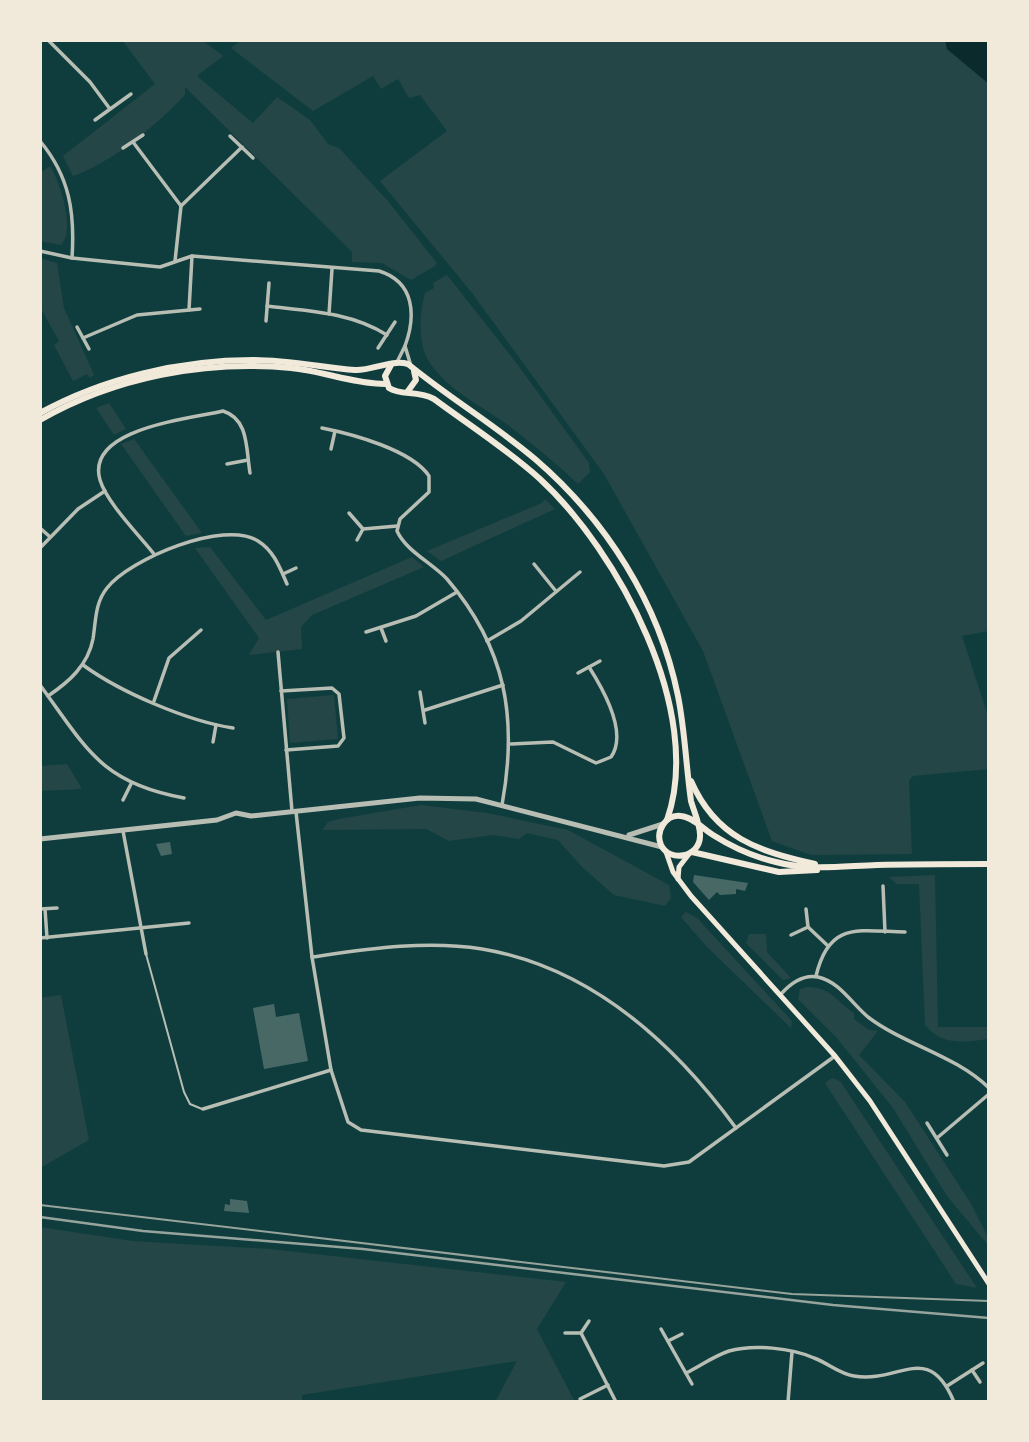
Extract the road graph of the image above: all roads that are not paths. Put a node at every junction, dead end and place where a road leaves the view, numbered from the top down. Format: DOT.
graph roads {
  1 [pos="48,40"];
  2 [pos="131,94"];
  3 [pos="110,109"];
  4 [pos="95,120"];
  5 [pos="143,135"];
  6 [pos="230,136"];
  7 [pos="40,141"];
  8 [pos="133,142"];
  9 [pos="242,147"];
  10 [pos="122,148"];
  11 [pos="253,158"];
  12 [pos="181,206"];
  13 [pos="40,251"];
  14 [pos="192,257"];
  15 [pos="72,258"];
  16 [pos="175,261"];
  17 [pos="332,269"];
  18 [pos="269,283"];
  19 [pos="267,306"];
  20 [pos="200,309"];
  21 [pos="189,310"];
  22 [pos="330,314"];
  23 [pos="266,321"];
  24 [pos="395,322"];
  25 [pos="77,327"];
  26 [pos="387,335"];
  27 [pos="83,338"];
  28 [pos="405,346"];
  29 [pos="377,348"];
  30 [pos="89,349"];
  31 [pos="395,363"];
  32 [pos="413,369"];
  33 [pos="386,384"];
  34 [pos="408,391"];
  35 [pos="40,413"];
  36 [pos="40,420"];
  37 [pos="322,428"];
  38 [pos="335,431"];
  39 [pos="331,449"];
  40 [pos="248,460"];
  41 [pos="227,464"];
  42 [pos="250,473"];
  43 [pos="105,491"];
  44 [pos="349,513"];
  45 [pos="397,526"];
  46 [pos="40,528"];
  47 [pos="363,529"];
  48 [pos="50,536"];
  49 [pos="357,540"];
  50 [pos="40,548"];
  51 [pos="155,555"];
  52 [pos="534,564"];
  53 [pos="296,568"];
  54 [pos="579,572"];
  55 [pos="283,574"];
  56 [pos="287,584"];
  57 [pos="555,590"];
  58 [pos="457,592"];
  59 [pos="381,628"];
  60 [pos="201,630"];
  61 [pos="366,632"];
  62 [pos="386,641"];
  63 [pos="487,641"];
  64 [pos="278,652"];
  65 [pos="600,661"];
  66 [pos="83,665"];
  67 [pos="589,667"];
  68 [pos="578,673"];
  69 [pos="40,685"];
  70 [pos="504,685"];
  71 [pos="281,691"];
  72 [pos="420,692"];
  73 [pos="48,696"];
  74 [pos="154,701"];
  75 [pos="425,710"];
  76 [pos="425,723"];
  77 [pos="216,725"];
  78 [pos="233,728"];
  79 [pos="213,742"];
  80 [pos="511,744"];
  81 [pos="286,750"];
  82 [pos="689,776"];
  83 [pos="131,784"];
  84 [pos="184,798"];
  85 [pos="123,800"];
  86 [pos="502,805"];
  87 [pos="294,811"];
  88 [pos="666,822"];
  89 [pos="698,825"];
  90 [pos="123,831"];
  91 [pos="626,836"];
  92 [pos="40,839"];
  93 [pos="664,849"];
  94 [pos="691,853"];
  95 [pos="989,864"];
  96 [pos="829,867"];
  97 [pos="678,879"];
  98 [pos="883,886"];
  99 [pos="57,908"];
  100 [pos="42,909"];
  101 [pos="806,909"];
  102 [pos="189,923"];
  103 [pos="808,927"];
  104 [pos="141,929"];
  105 [pos="885,932"];
  106 [pos="905,932"];
  107 [pos="791,935"];
  108 [pos="47,937"];
  109 [pos="40,938"];
  110 [pos="827,946"];
  111 [pos="146,954"];
  112 [pos="312,957"];
  113 [pos="816,976"];
  114 [pos="781,995"];
  115 [pos="835,1056"];
  116 [pos="331,1070"];
  117 [pos="989,1088"];
  118 [pos="989,1094"];
  119 [pos="203,1109"];
  120 [pos="927,1123"];
  121 [pos="736,1128"];
  122 [pos="937,1138"];
  123 [pos="947,1155"];
  124 [pos="989,1284"];
  125 [pos="589,1321"];
  126 [pos="661,1329"];
  127 [pos="565,1333"];
  128 [pos="581,1333"];
  129 [pos="681,1334"];
  130 [pos="668,1341"];
  131 [pos="792,1352"];
  132 [pos="983,1363"];
  133 [pos="972,1370"];
  134 [pos="686,1373"];
  135 [pos="980,1382"];
  136 [pos="692,1384"];
  137 [pos="608,1385"];
  138 [pos="947,1386"];
  139 [pos="580,1399"];
  140 [pos="616,1402"];
  141 [pos="788,1402"];
  142 [pos="954,1402"];
  1 -- 3 [label="street"];
  2 -- 3 [label="street"];
  3 -- 4 [label="street"];
  5 -- 8 [label="street"];
  6 -- 9 [label="street"];
  7 -- 15 [label="street"];
  8 -- 10 [label="street"];
  8 -- 12 [label="street"];
  9 -- 11 [label="street"];
  9 -- 12 [label="street"];
  12 -- 16 [label="street"];
  13 -- 15 [label="street"];
  14 -- 16 [label="street"];
  14 -- 17 [label="street"];
  14 -- 21 [label="street"];
  15 -- 16 [label="street"];
  17 -- 22 [label="street"];
  17 -- 28 [label="street"];
  18 -- 19 [label="street"];
  19 -- 22 [label="street"];
  19 -- 23 [label="street"];
  20 -- 21 [label="street"];
  21 -- 27 [label="street"];
  22 -- 26 [label="street"];
  24 -- 26 [label="street"];
  25 -- 27 [label="street"];
  26 -- 29 [label="street"];
  27 -- 30 [label="street"];
  28 -- 31 [label="street"];
  28 -- 32 [label="street"];
  31 -- 32 [label="main road"];
  31 -- 33 [label="main road"];
  31 -- 35 [label="main road"];
  32 -- 34 [label="main road"];
  32 -- 82 [label="main road"];
  33 -- 34 [label="main road"];
  33 -- 36 [label="main road"];
  34 -- 88 [label="main road"];
  37 -- 38 [label="street"];
  38 -- 39 [label="street"];
  38 -- 45 [label="street"];
  40 -- 41 [label="street"];
  40 -- 42 [label="street"];
  40 -- 43 [label="street"];
  43 -- 48 [label="street"];
  43 -- 51 [label="street"];
  44 -- 47 [label="street"];
  45 -- 47 [label="street"];
  45 -- 58 [label="street"];
  46 -- 48 [label="street"];
  47 -- 49 [label="street"];
  48 -- 50 [label="street"];
  51 -- 55 [label="street"];
  51 -- 66 [label="street"];
  52 -- 57 [label="street"];
  53 -- 55 [label="street"];
  54 -- 57 [label="street"];
  55 -- 56 [label="street"];
  57 -- 63 [label="street"];
  58 -- 59 [label="street"];
  58 -- 63 [label="street"];
  59 -- 61 [label="street"];
  59 -- 62 [label="street"];
  60 -- 74 [label="street"];
  63 -- 70 [label="street"];
  64 -- 71 [label="street"];
  65 -- 67 [label="street"];
  66 -- 73 [label="street"];
  66 -- 74 [label="street"];
  67 -- 68 [label="street"];
  67 -- 80 [label="street"];
  69 -- 73 [label="street"];
  70 -- 75 [label="street"];
  70 -- 80 [label="street"];
  71 -- 81 [label="street"];
  71 -- 81 [label="street"];
  72 -- 75 [label="street"];
  73 -- 83 [label="street"];
  74 -- 77 [label="street"];
  75 -- 76 [label="street"];
  77 -- 78 [label="street"];
  77 -- 79 [label="street"];
  80 -- 86 [label="street"];
  81 -- 87 [label="street"];
  82 -- 89 [label="main road"];
  82 -- 96 [label="main road"];
  83 -- 84 [label="street"];
  83 -- 85 [label="street"];
  86 -- 87 [label="street"];
  86 -- 91 [label="street"];
  87 -- 90 [label="street"];
  87 -- 112 [label="street"];
  88 -- 89 [label="main road"];
  88 -- 91 [label="street"];
  88 -- 93 [label="main road"];
  89 -- 94 [label="main road"];
  89 -- 96 [label="main road"];
  90 -- 92 [label="street"];
  90 -- 104 [label="street"];
  91 -- 93 [label="street"];
  93 -- 94 [label="main road"];
  93 -- 97 [label="main road"];
  94 -- 96 [label="main road"];
  94 -- 97 [label="main road"];
  95 -- 96 [label="main road"];
  97 -- 114 [label="main road"];
  98 -- 105 [label="street"];
  99 -- 100 [label="street"];
  100 -- 108 [label="street"];
  101 -- 103 [label="street"];
  102 -- 104 [label="street"];
  103 -- 107 [label="street"];
  103 -- 110 [label="street"];
  104 -- 108 [label="street"];
  104 -- 111 [label="street"];
  105 -- 106 [label="street"];
  105 -- 110 [label="street"];
  108 -- 109 [label="street"];
  110 -- 113 [label="street"];
  111 -- 119 [label="lane"];
  112 -- 116 [label="street"];
  112 -- 121 [label="street"];
  113 -- 114 [label="street"];
  113 -- 117 [label="street"];
  114 -- 115 [label="main road"];
  115 -- 121 [label="street"];
  115 -- 124 [label="main road"];
  116 -- 119 [label="street"];
  116 -- 121 [label="street"];
  118 -- 122 [label="street"];
  120 -- 122 [label="street"];
  122 -- 123 [label="street"];
  125 -- 128 [label="street"];
  126 -- 130 [label="street"];
  127 -- 128 [label="street"];
  128 -- 137 [label="street"];
  129 -- 130 [label="street"];
  130 -- 134 [label="street"];
  131 -- 134 [label="street"];
  131 -- 138 [label="street"];
  131 -- 141 [label="street"];
  132 -- 133 [label="street"];
  133 -- 135 [label="street"];
  133 -- 138 [label="street"];
  134 -- 136 [label="street"];
  137 -- 139 [label="street"];
  137 -- 140 [label="street"];
  138 -- 142 [label="street"];
}
